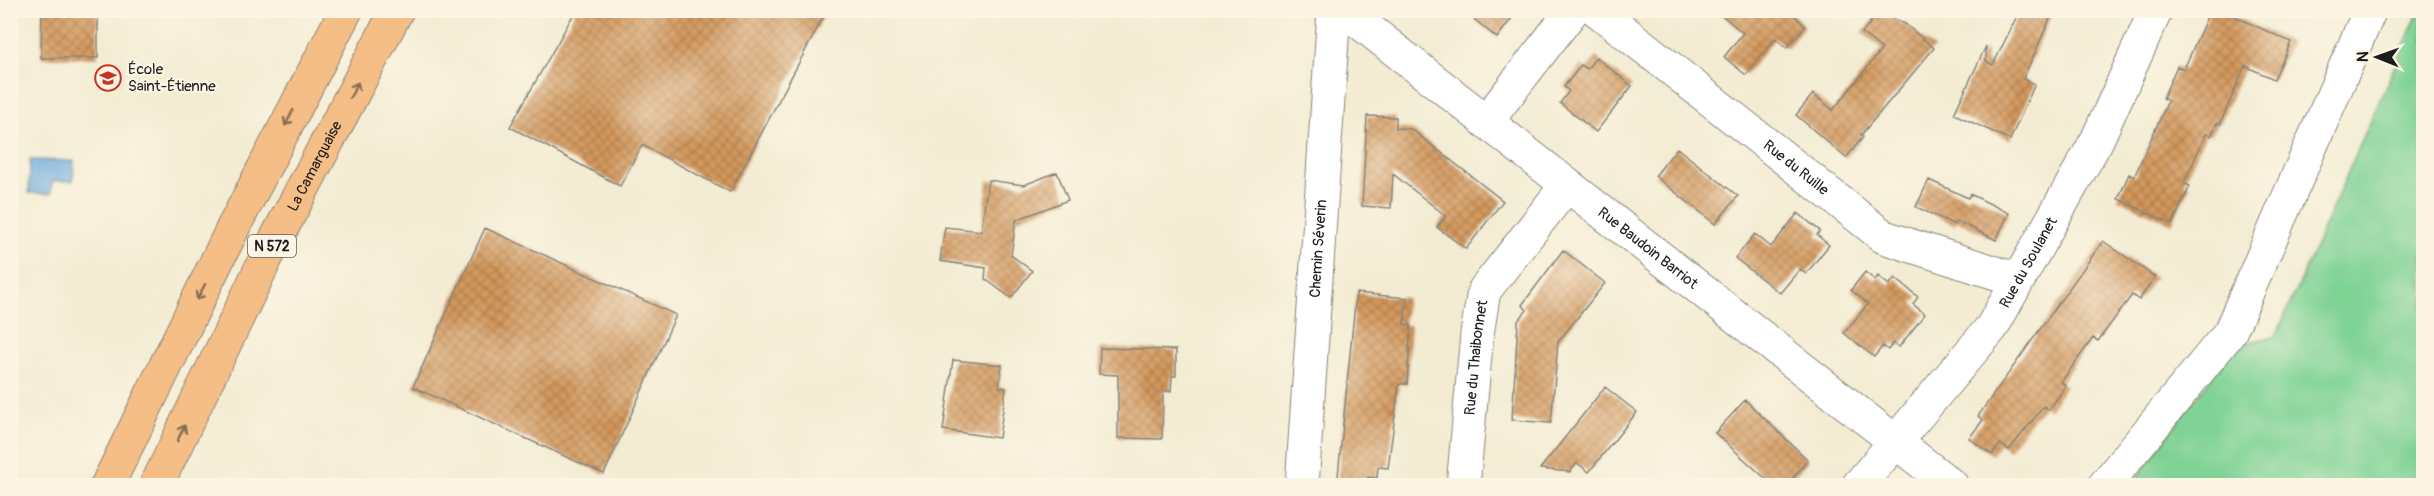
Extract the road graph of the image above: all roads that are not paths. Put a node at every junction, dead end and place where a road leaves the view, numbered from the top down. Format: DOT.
graph roads {
  1 [pos="346,10"];
  2 [pos="397,10"];
  3 [pos="1334,10"];
  4 [pos="1344,10"];
  5 [pos="1573,10"];
  6 [pos="1597,10"];
  7 [pos="2156,10"];
  8 [pos="2370,10"];
  9 [pos="1486,122"];
  10 [pos="1567,184"];
  11 [pos="2018,280"];
  12 [pos="1895,441"];
  13 [pos="107,486"];
  14 [pos="156,486"];
  15 [pos="1302,486"];
  16 [pos="1463,486"];
  17 [pos="1858,486"];
  18 [pos="1952,486"];
  19 [pos="2104,486"];
  1 -- 13 [label="highway, N 572, one-way"];
  14 -- 2 [label="highway, La Camarguaise / N 572, one-way"];
  3 -- 15 [label="street, Chemin Séverin"];
  4 -- 9 [label="street, Rue Baudoin Barriot"];
  5 -- 9 [label="street"];
  6 -- 11 [label="street, Rue du Ruille"];
  7 -- 11 [label="street, Rue du Soulanet"];
  8 -- 19 [label="street"];
  9 -- 10 [label="street, Rue Baudoin Barriot"];
  10 -- 12 [label="street, Rue Baudoin Barriot"];
  10 -- 16 [label="street, Rue du Thaibonnet"];
  11 -- 12 [label="street, Rue du Soulanet"];
  12 -- 17 [label="street, Rue du Soulanet"];
  12 -- 18 [label="street, Rue Baudoin Barriot"];
}
